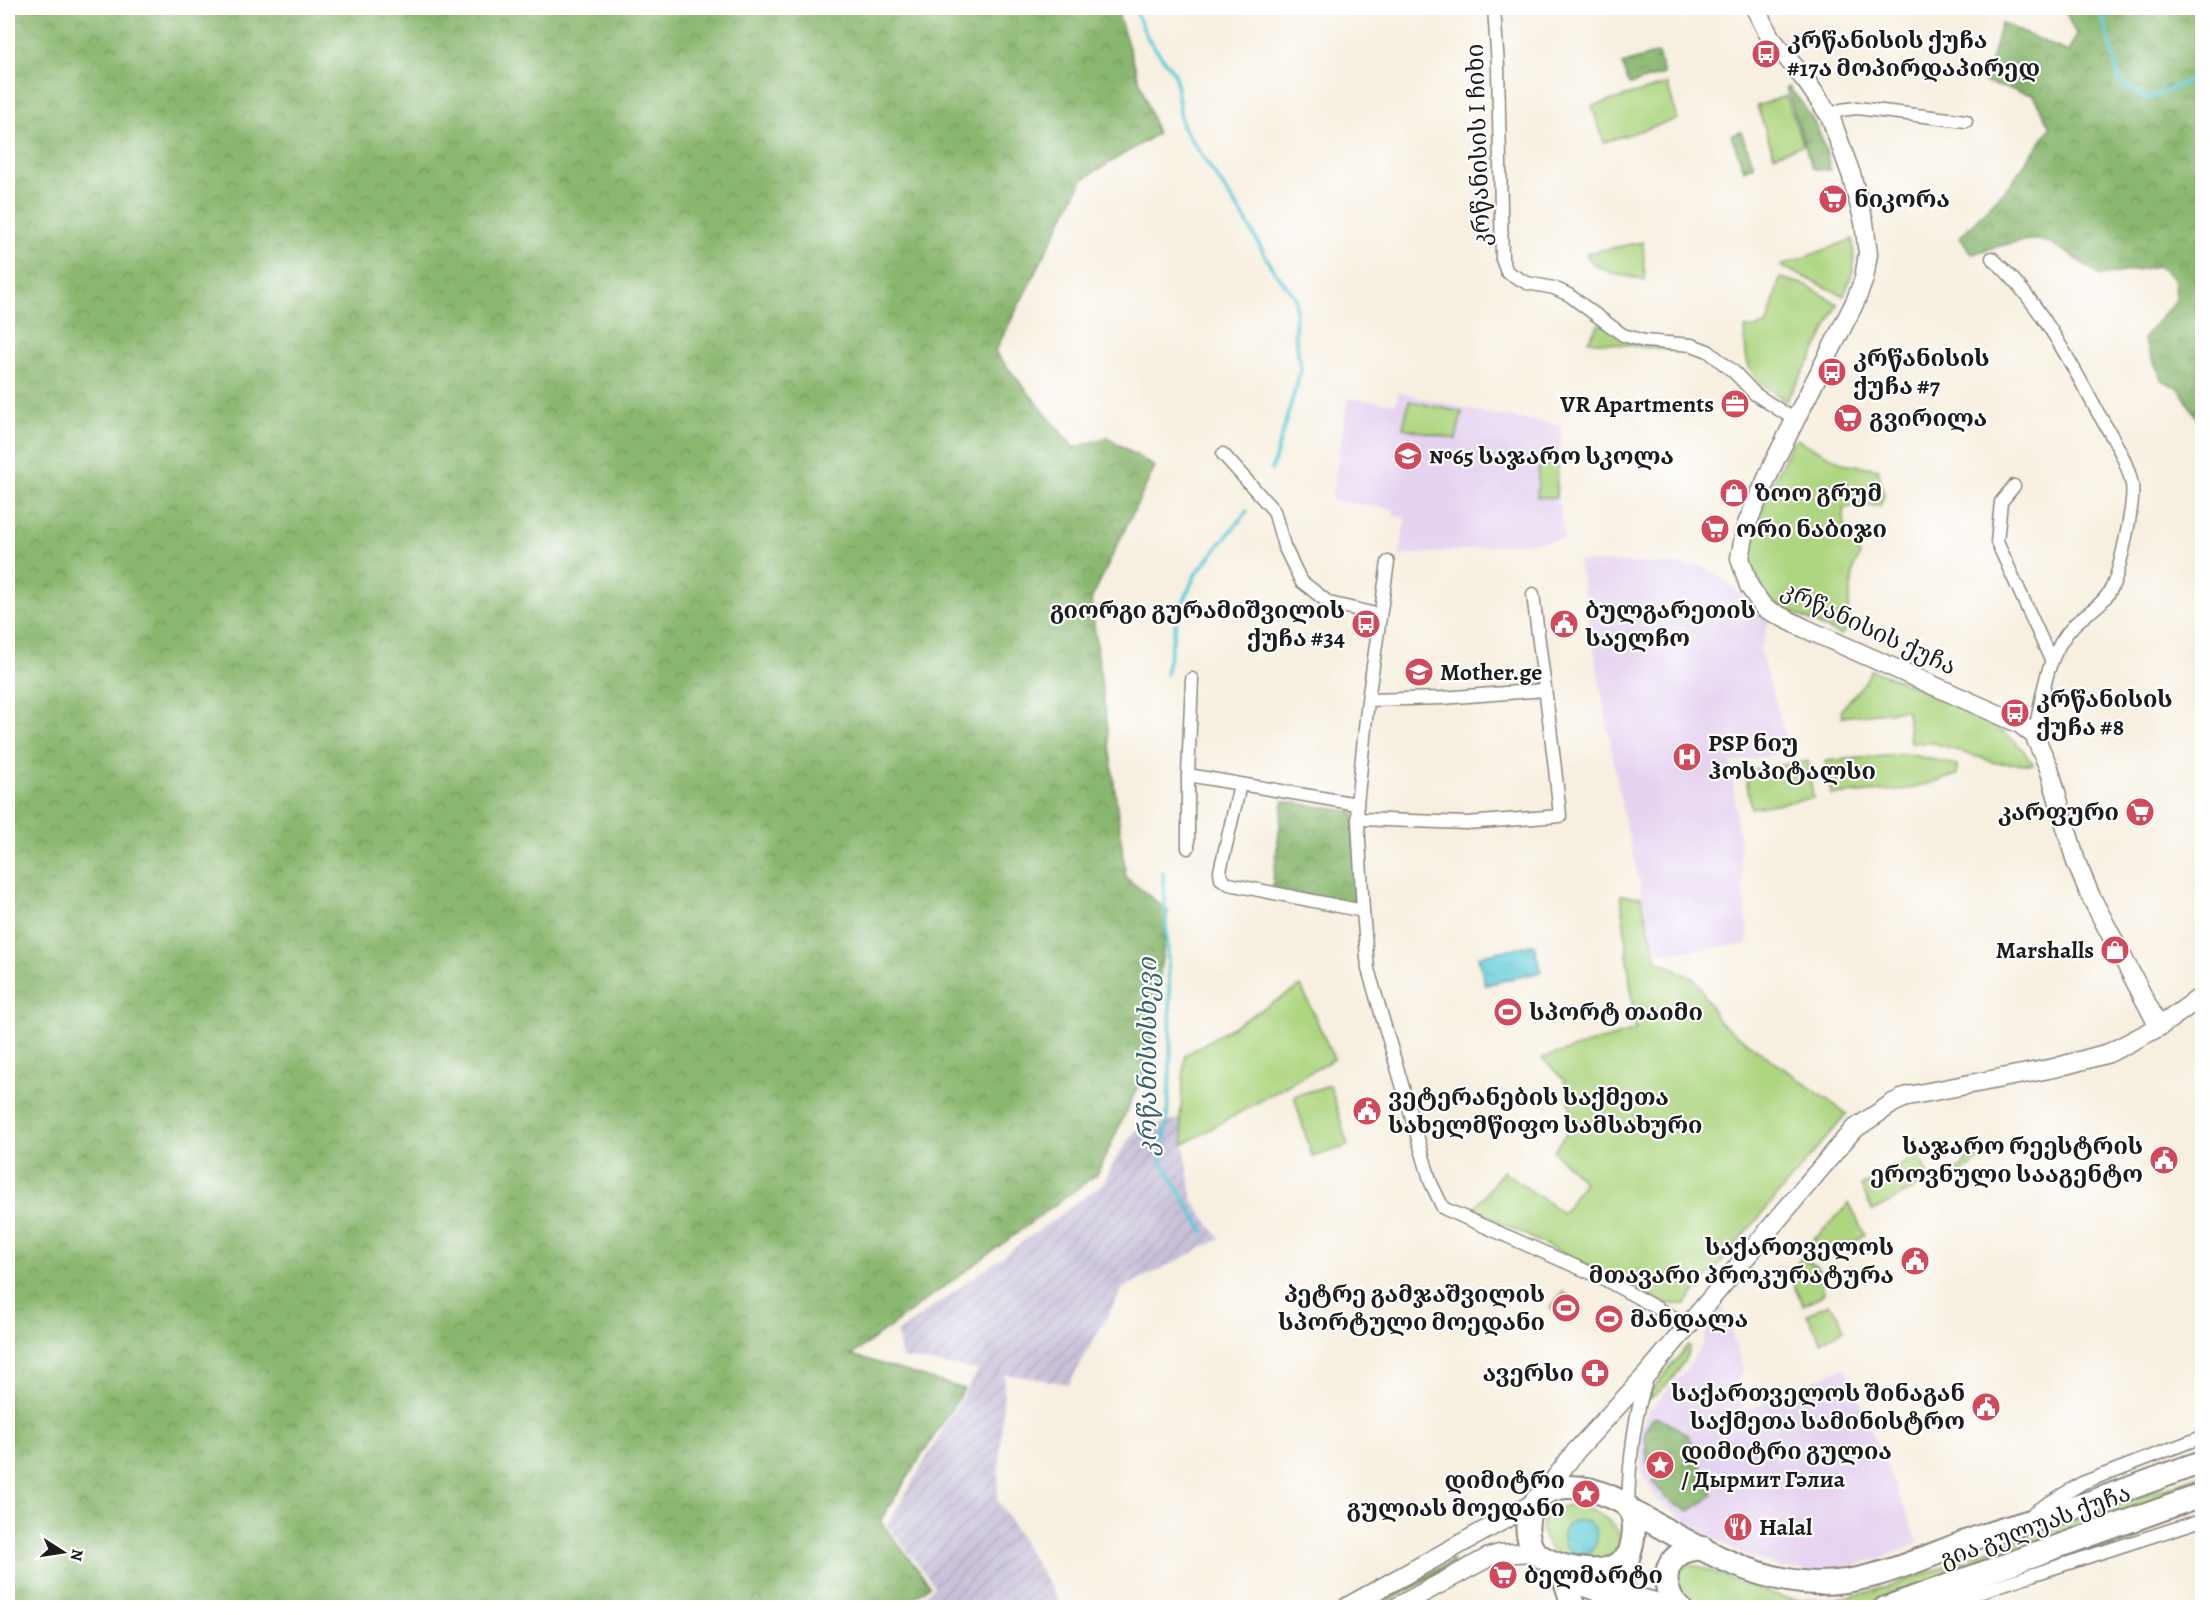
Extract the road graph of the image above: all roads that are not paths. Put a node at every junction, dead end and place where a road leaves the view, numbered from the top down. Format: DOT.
graph roads {
  1 [pos="1494,8"];
  2 [pos="1755,8"];
  3 [pos="1830,116"];
  4 [pos="1966,121"];
  5 [pos="1992,258"];
  6 [pos="1795,420"];
  7 [pos="1223,454"];
  8 [pos="2014,486"];
  9 [pos="1388,562"];
  10 [pos="1533,594"];
  11 [pos="1380,615"];
  12 [pos="2051,660"];
  13 [pos="1192,679"];
  14 [pos="1545,690"];
  15 [pos="1368,700"];
  16 [pos="2034,735"];
  17 [pos="1188,775"];
  18 [pos="1240,785"];
  19 [pos="1357,804"];
  20 [pos="1359,819"];
  21 [pos="1188,848"];
  22 [pos="1363,911"];
  23 [pos="2202,996"];
  24 [pos="2202,1006"];
  25 [pos="2159,1027"];
  26 [pos="1688,1325"];
  27 [pos="1648,1373"];
  28 [pos="2202,1437"];
  29 [pos="2202,1462"];
  30 [pos="2202,1495"];
  31 [pos="1539,1498"];
  32 [pos="1629,1509"];
  33 [pos="2202,1520"];
  34 [pos="2012,1526"];
  35 [pos="1703,1548"];
  36 [pos="1629,1555"];
  37 [pos="1540,1556"];
  38 [pos="1564,1578"];
  39 [pos="1615,1601"];
  40 [pos="1344,1608"];
  41 [pos="1395,1608"];
  42 [pos="1574,1608"];
  43 [pos="1671,1608"];
  44 [pos="1680,1608"];
  45 [pos="1886,1608"];
  46 [pos="1929,1608"];
  1 -- 6 [label="street, კრწანისის I ჩიხი"];
  2 -- 3 [label="street, კრწანისის ქუჩა"];
  3 -- 4 [label="street"];
  3 -- 6 [label="street, კრწანისის ქუჩა"];
  5 -- 12 [label="street"];
  6 -- 16 [label="street, კრწანისის ქუჩა"];
  7 -- 11 [label="street"];
  8 -- 12 [label="street"];
  9 -- 11 [label="street"];
  10 -- 14 [label="street"];
  11 -- 15 [label="street"];
  12 -- 16 [label="street"];
  13 -- 17 [label="street"];
  14 -- 15 [label="street"];
  14 -- 20 [label="street"];
  15 -- 19 [label="street"];
  16 -- 25 [label="street"];
  17 -- 18 [label="street"];
  17 -- 21 [label="street"];
  18 -- 19 [label="street"];
  18 -- 22 [label="street"];
  19 -- 20 [label="street"];
  20 -- 22 [label="street"];
  22 -- 26 [label="street"];
  23 -- 25 [label="street"];
  24 -- 25 [label="street"];
  25 -- 26 [label="street"];
  26 -- 27 [label="street"];
  27 -- 31 [label="street"];
  27 -- 32 [label="street"];
  28 -- 34 [label="street, გია გულუას ქუჩა"];
  29 -- 34 [label="highway, გია გულუას ქუჩა"];
  30 -- 45 [label="highway, გია გულუას ქუჩა"];
  31 -- 32 [label="highway"];
  31 -- 37 [label="highway"];
  31 -- 40 [label="street"];
  32 -- 35 [label="highway, გია გულუას ქუჩა"];
  32 -- 36 [label="highway"];
  33 -- 46 [label="street, გია გულუას ქუჩა"];
  34 -- 35 [label="highway, გია გულუას ქუჩა"];
  35 -- 44 [label="highway"];
  36 -- 37 [label="highway"];
  36 -- 39 [label="highway"];
  37 -- 38 [label="highway"];
  37 -- 41 [label="street"];
  38 -- 39 [label="highway"];
  38 -- 42 [label="highway"];
  39 -- 43 [label="highway"];
}
